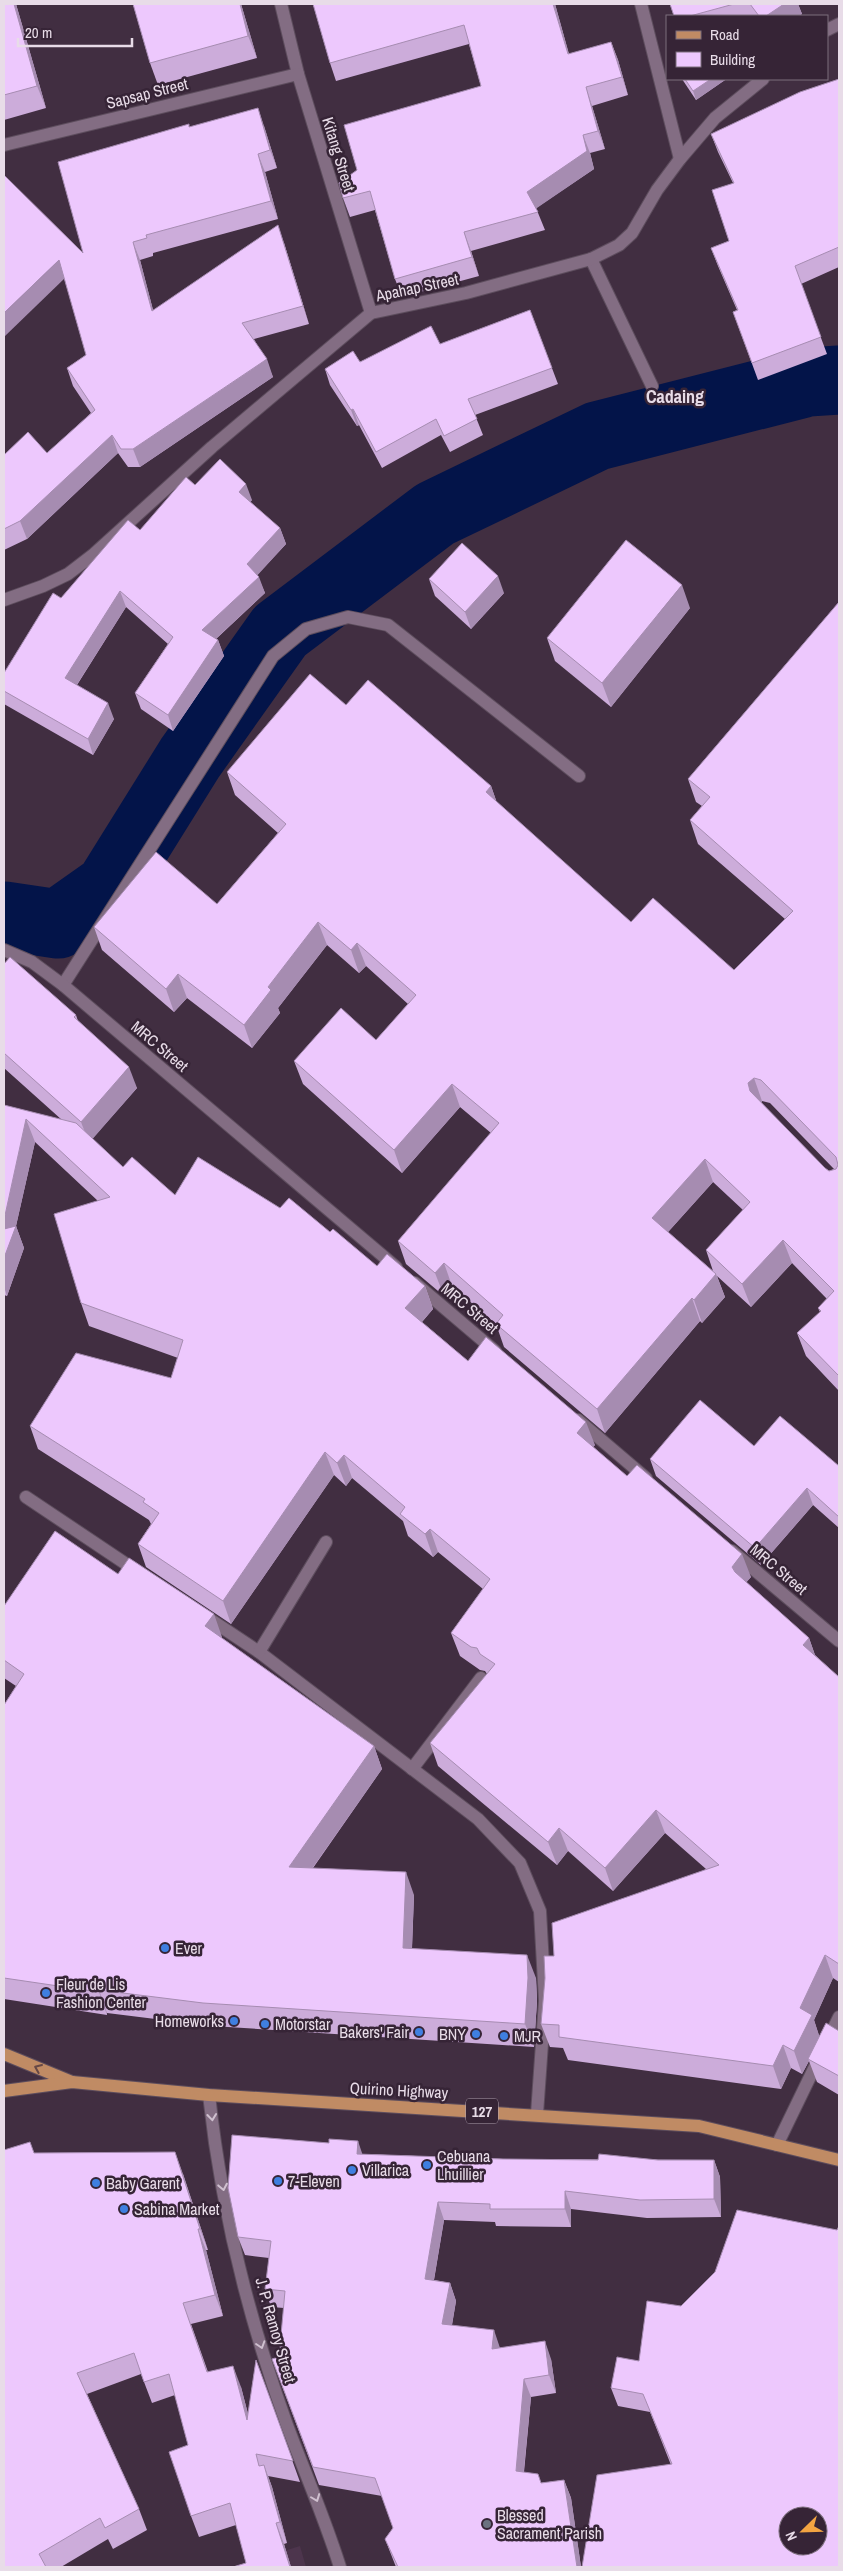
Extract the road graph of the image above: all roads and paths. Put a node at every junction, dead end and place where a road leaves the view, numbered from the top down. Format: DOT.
graph roads {
  1 [pos="281,4"];
  2 [pos="640,4"];
  3 [pos="298,74"];
  4 [pos="761,80"];
  5 [pos="4,145"];
  6 [pos="680,159"];
  7 [pos="591,258"];
  8 [pos="370,314"];
  9 [pos="652,386"];
  10 [pos="4,600"];
  11 [pos="579,776"];
  12 [pos="4,950"];
  13 [pos="63,985"];
  14 [pos="504,1358"];
  15 [pos="565,1410"];
  16 [pos="656,1487"];
  17 [pos="26,1497"];
  18 [pos="326,1542"];
  19 [pos="725,1545"];
  20 [pos="146,1577"];
  21 [pos="194,1609"];
  22 [pos="839,1641"];
  23 [pos="259,1652"];
  24 [pos="481,1678"];
  25 [pos="412,1769"];
  26 [pos="839,2018"];
  27 [pos="4,2054"];
  28 [pos="72,2082"];
  29 [pos="4,2092"];
  30 [pos="210,2095"];
  31 [pos="537,2114"];
  32 [pos="777,2145"];
  33 [pos="839,2160"];
  34 [pos="340,2567"];
  1 -- 3 [label="street, Kitang Street"];
  2 -- 6 [label="street"];
  3 -- 5 [label="street, Sapsap Street"];
  3 -- 8 [label="street, Kitang Street"];
  4 -- 6 [label="street, Apahap Street"];
  6 -- 7 [label="street, Apahap Street"];
  7 -- 8 [label="street, Apahap Street"];
  7 -- 9 [label="street"];
  8 -- 10 [label="street, Apahap Street"];
  11 -- 13 [label="street"];
  12 -- 13 [label="street, MRC Street"];
  13 -- 14 [label="street, MRC Street"];
  15 -- 16 [label="street"];
  17 -- 20 [label="street"];
  18 -- 23 [label="street"];
  19 -- 22 [label="street, MRC Street"];
  21 -- 23 [label="street"];
  23 -- 25 [label="street"];
  24 -- 25 [label="street"];
  25 -- 31 [label="street"];
  26 -- 32 [label="street"];
  28 -- 27 [label="main road, Quirino Highway / 127, one-way"];
  28 -- 29 [label="main road, Quirino Highway / 127"];
  28 -- 30 [label="main road, Quirino Highway / 127"];
  30 -- 31 [label="main road, Quirino Highway / 127"];
  30 -- 34 [label="street, J. P. Ramoy Street, one-way"];
  31 -- 32 [label="main road, Quirino Highway / 127"];
  32 -- 33 [label="main road, Quirino Highway / 127"];
}
